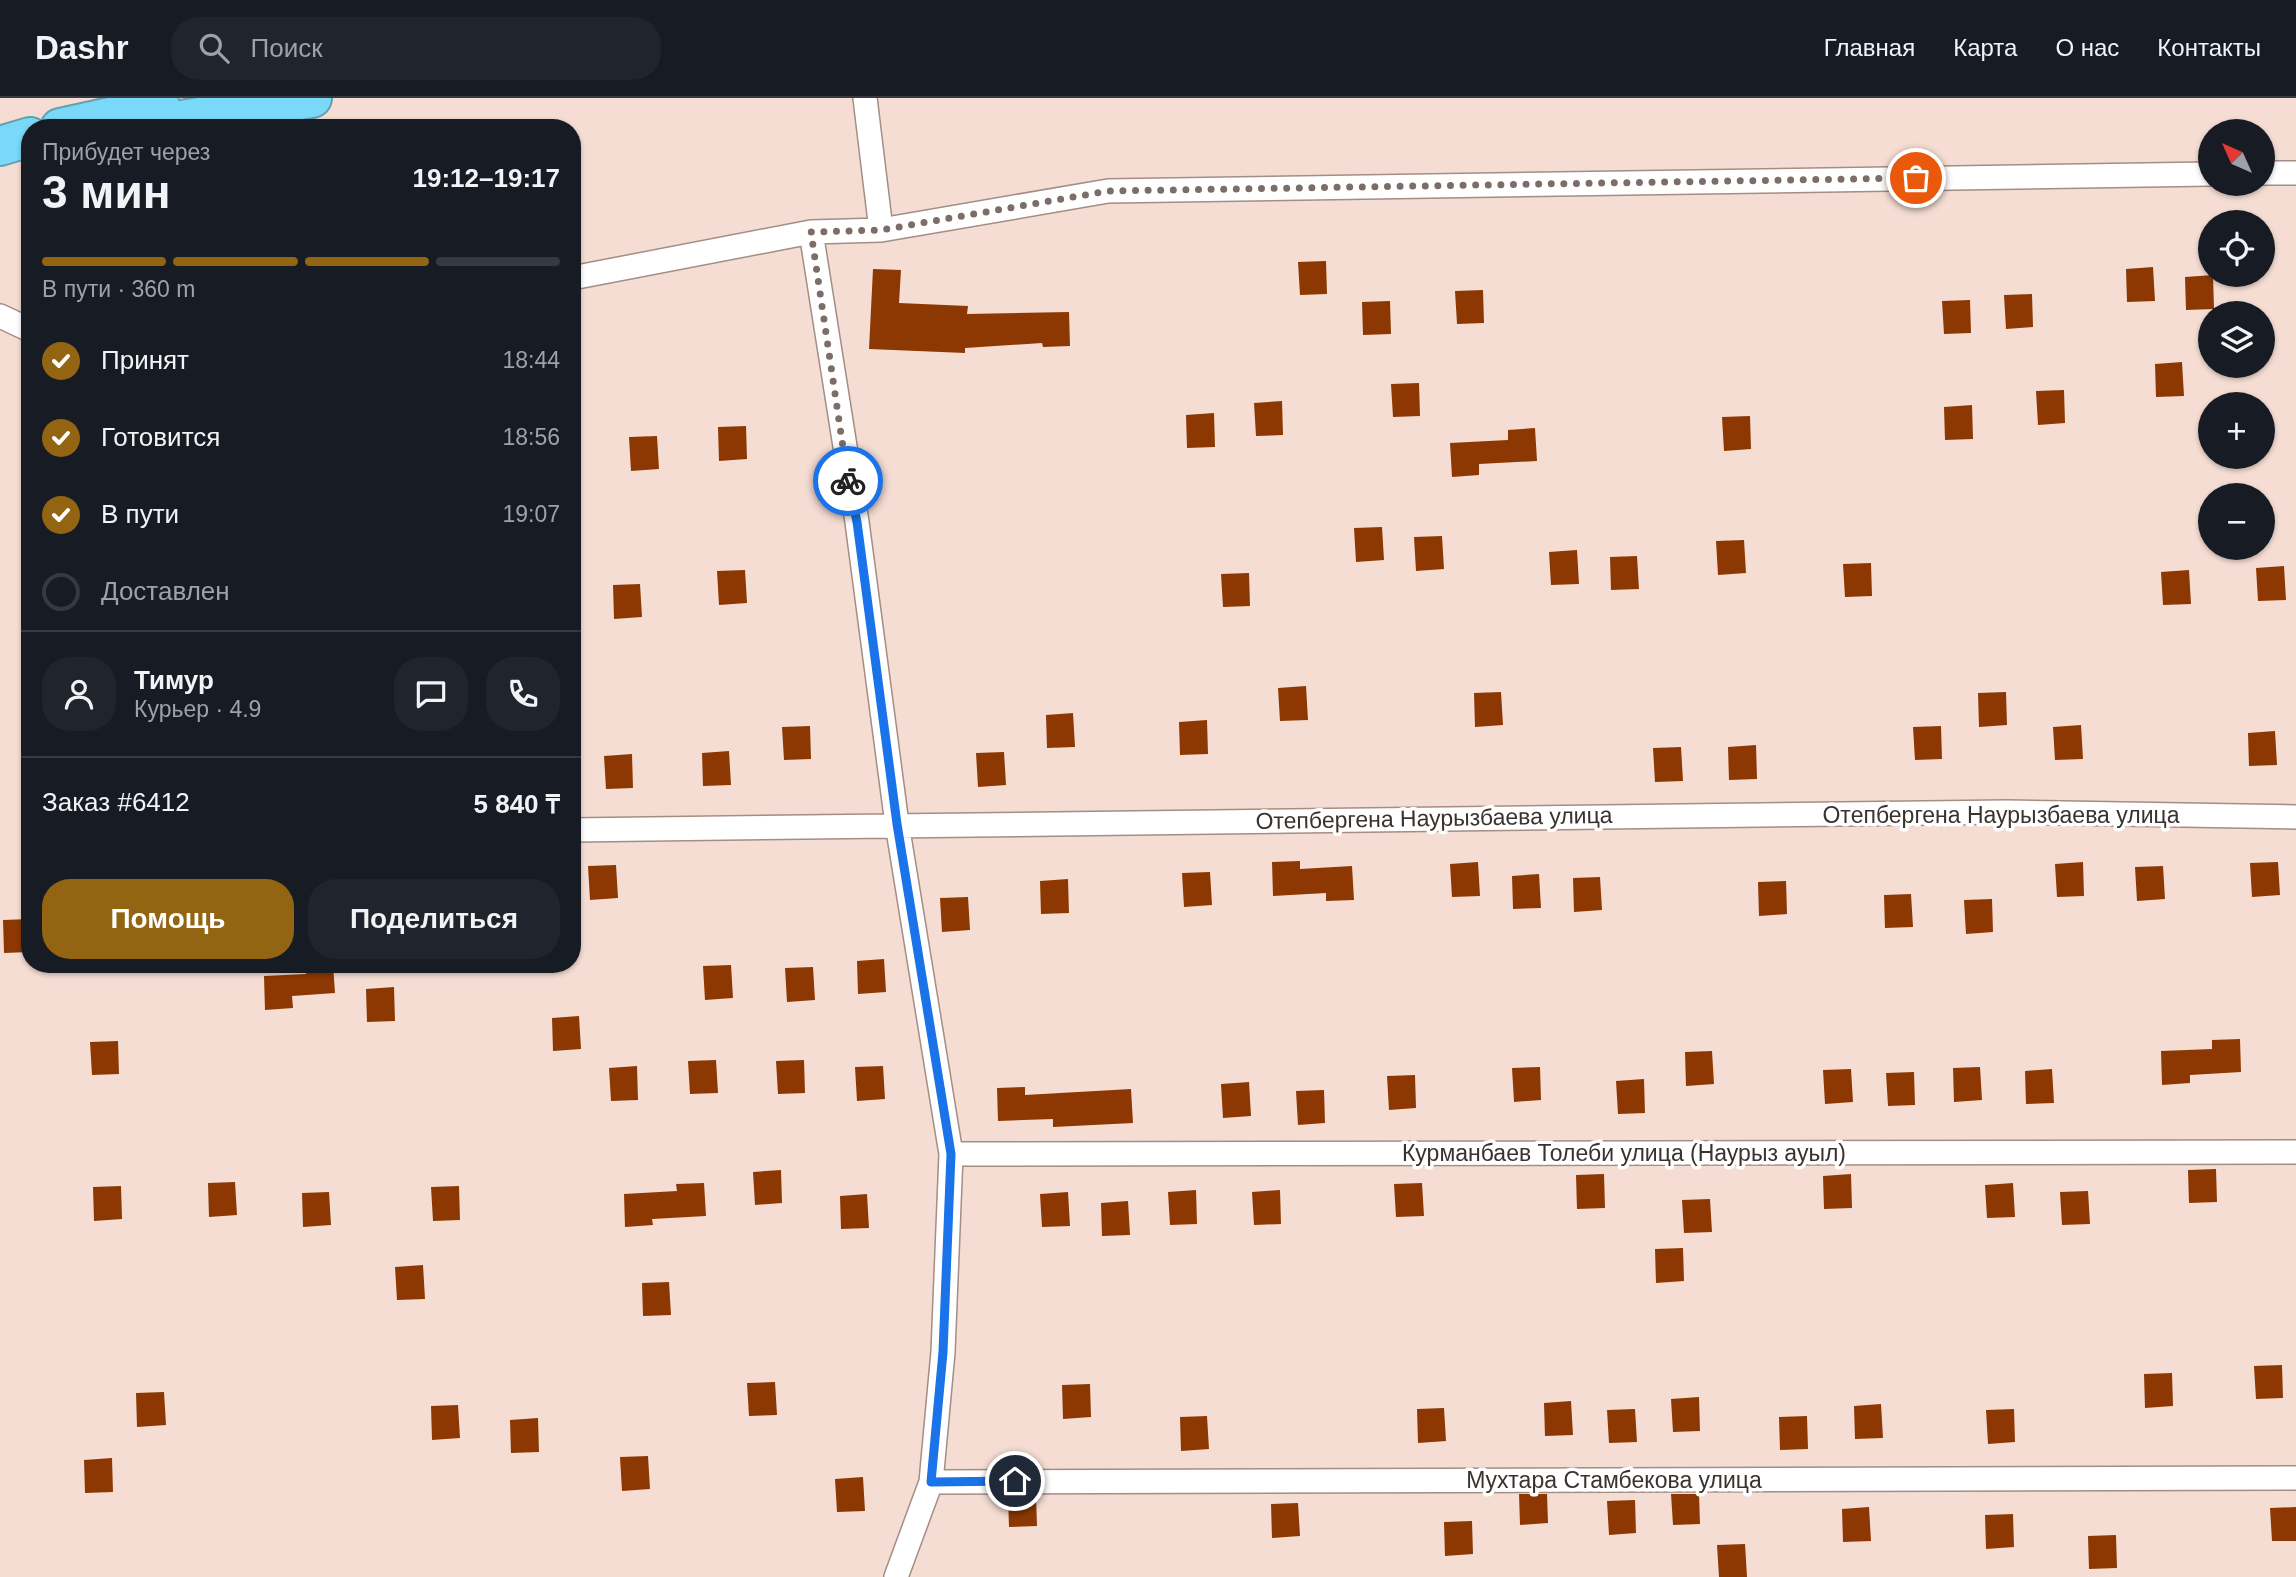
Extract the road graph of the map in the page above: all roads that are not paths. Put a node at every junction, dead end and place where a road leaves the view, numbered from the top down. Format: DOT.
graph roads {
  1 [pos="200,98"];
  2 [pos="312,98"];
  3 [pos="865,98"];
  4 [pos="102,119"];
  5 [pos="187,119"];
  6 [pos="21,140"];
  7 [pos="21,146"];
  8 [pos="0,148"];
  9 [pos="2275,173"];
  10 [pos="2296,173"];
  11 [pos="2198,174"];
  12 [pos="881,230"];
  13 [pos="811,232"];
  14 [pos="581,276"];
  15 [pos="0,316"];
  16 [pos="21,326"];
  17 [pos="2296,817"];
  18 [pos="897,824"];
  19 [pos="581,830"];
  20 [pos="2296,1152"];
  21 [pos="951,1154"];
  22 [pos="2296,1478"];
  23 [pos="931,1482"];
  24 [pos="896,1577"];
  1 -- 4 [label="highway"];
  2 -- 5 [label="highway"];
  3 -- 12 [label="street"];
  6 -- 8 [label="highway"];
  7 -- 8 [label="highway"];
  9 -- 10 [label="street"];
  11 -- 12 [label="street"];
  12 -- 13 [label="street"];
  13 -- 14 [label="street"];
  13 -- 18 [label="street"];
  15 -- 16 [label="street"];
  17 -- 18 [label="street, Отепбергена Наурызбаева улица"];
  18 -- 19 [label="street, Отепбергена Наурызбаева улица"];
  18 -- 21 [label="street"];
  20 -- 21 [label="street, Курманбаев Толеби улица (Наурыз ауыл)"];
  21 -- 23 [label="street"];
  22 -- 23 [label="street, Мухтара Стамбекова улица"];
  23 -- 24 [label="street"];
}
